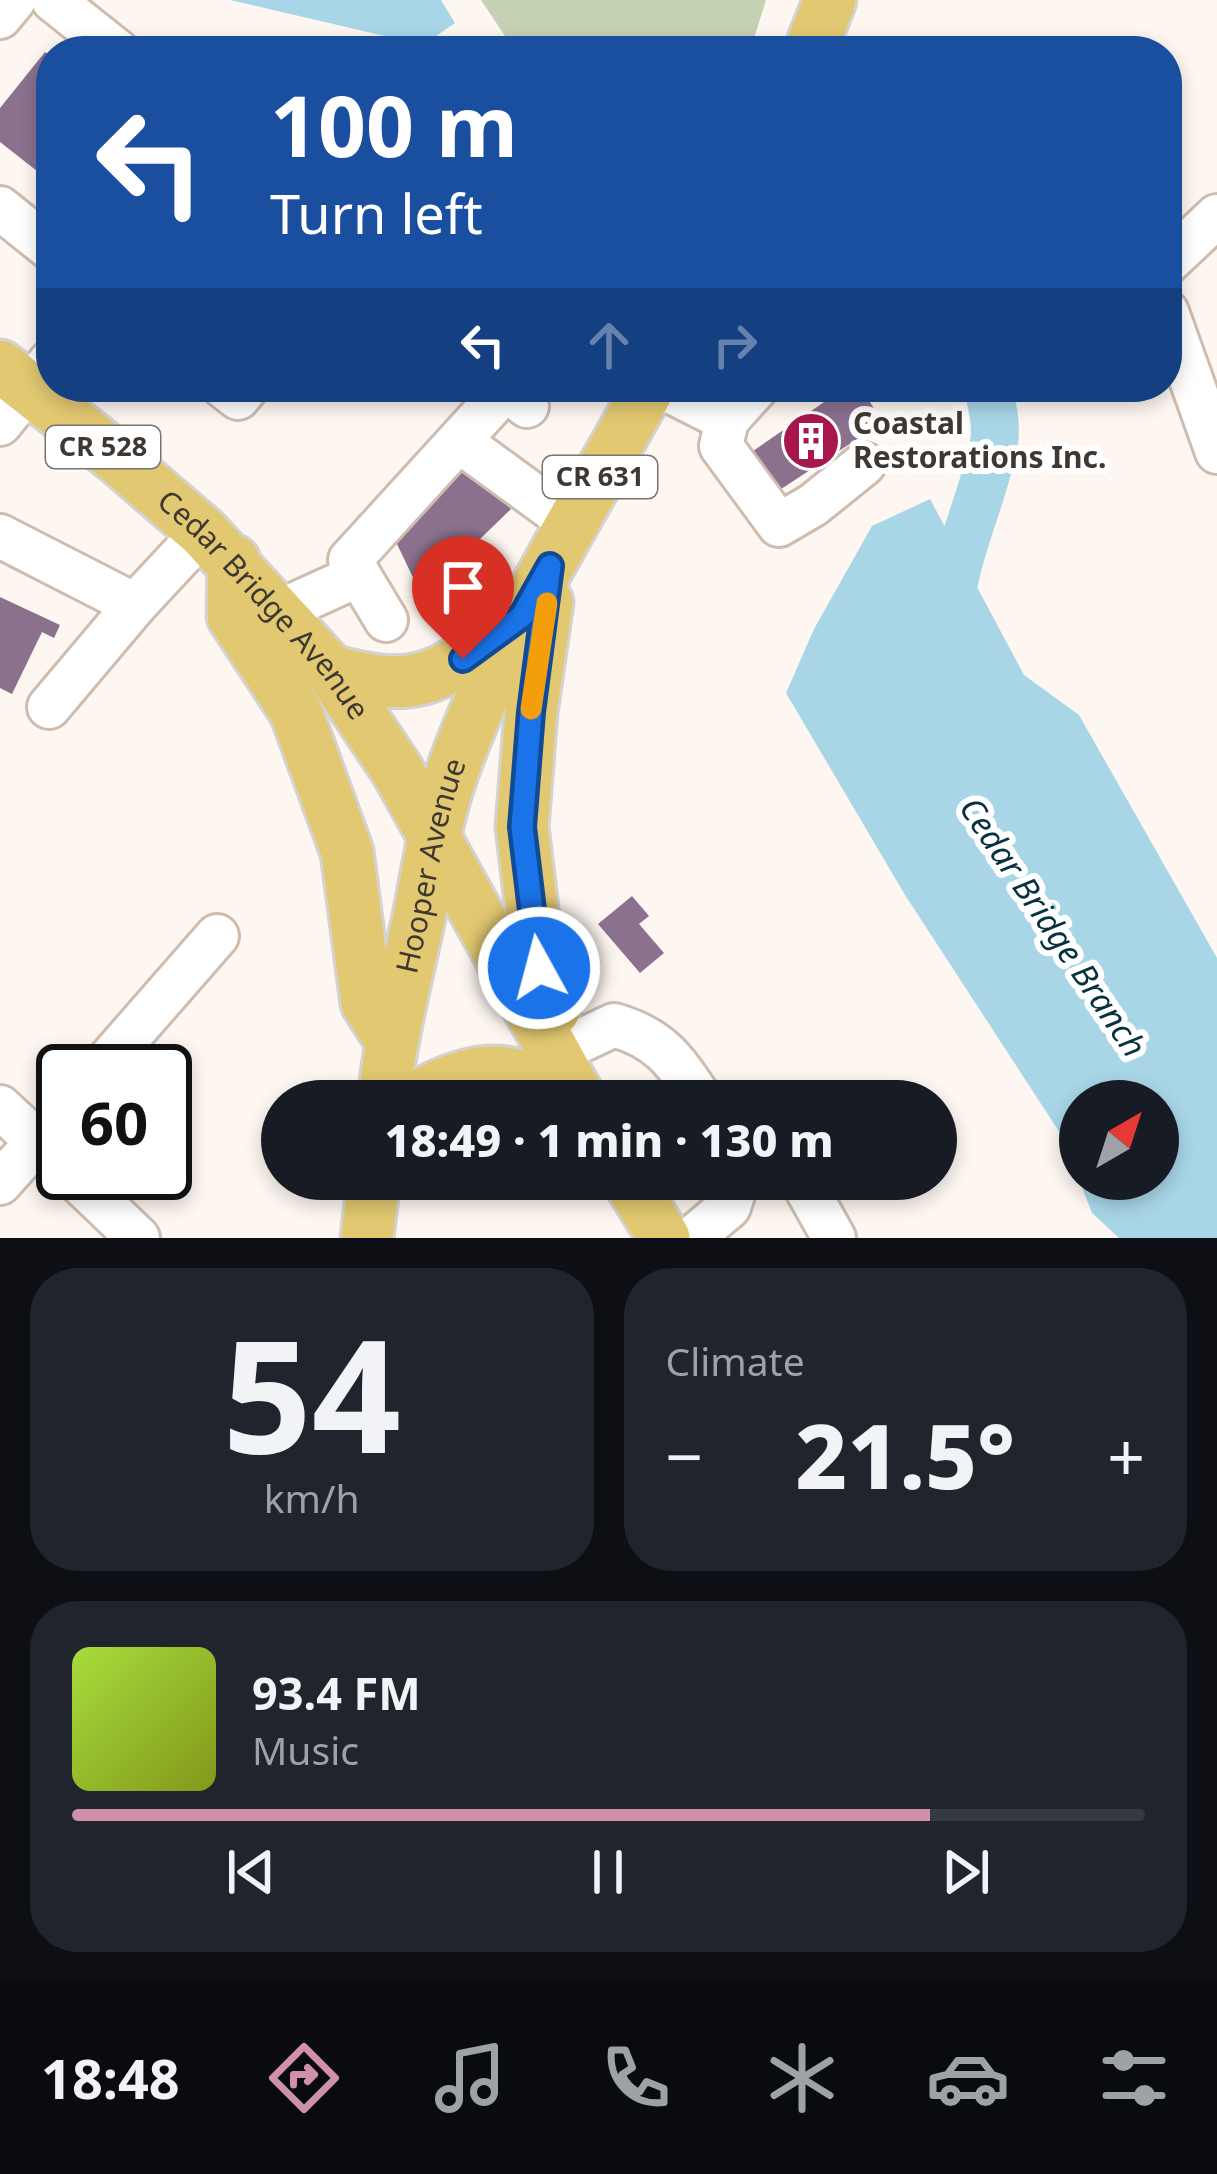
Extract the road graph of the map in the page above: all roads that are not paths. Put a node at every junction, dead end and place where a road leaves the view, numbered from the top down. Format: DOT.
graph roads {
  1 [pos="14,0"];
  2 [pos="53,0"];
  3 [pos="830,0"];
  4 [pos="0,17"];
  5 [pos="97,36"];
  6 [pos="816,36"];
  7 [pos="0,208"];
  8 [pos="1217,216"];
  9 [pos="36,237"];
  10 [pos="1182,249"];
  11 [pos="1182,362"];
  12 [pos="43,402"];
  13 [pos="494,402"];
  14 [pos="522,402"];
  15 [pos="642,402"];
  16 [pos="692,402"];
  17 [pos="743,402"];
  18 [pos="527,406"];
  19 [pos="727,420"];
  20 [pos="459,441"];
  21 [pos="1217,452"];
  22 [pos="864,464"];
  23 [pos="0,536"];
  24 [pos="562,545"];
  25 [pos="218,547"];
  26 [pos="359,575"];
  27 [pos="135,604"];
  28 [pos="280,611"];
  29 [pos="522,616"];
  30 [pos="386,620"];
  31 [pos="331,671"];
  32 [pos="49,707"];
  33 [pos="433,835"];
  34 [pos="218,937"];
  35 [pos="390,1039"];
  36 [pos="123,1044"];
  37 [pos="562,1067"];
  38 [pos="386,1080"];
  39 [pos="454,1080"];
  40 [pos="538,1080"];
  41 [pos="687,1080"];
  42 [pos="0,1107"];
  43 [pos="36,1129"];
  44 [pos="36,1155"];
  45 [pos="0,1184"];
  46 [pos="98,1200"];
  47 [pos="372,1200"];
  48 [pos="641,1200"];
  49 [pos="727,1200"];
  50 [pos="813,1200"];
  51 [pos="138,1238"];
  52 [pos="367,1238"];
  53 [pos="664,1238"];
  54 [pos="692,1238"];
  55 [pos="834,1238"];
  1 -- 4 [label="street"];
  2 -- 5 [label="street"];
  3 -- 6 [label="main road"];
  7 -- 9 [label="street"];
  8 -- 10 [label="street"];
  11 -- 21 [label="street"];
  12 -- 25 [label="main road, Cedar Bridge Avenue / CR 528"];
  13 -- 20 [label="street"];
  14 -- 18 [label="street"];
  15 -- 24 [label="main road, Hooper Avenue / CR 631"];
  16 -- 19 [label="street"];
  17 -- 19 [label="street"];
  19 -- 22 [label="street"];
  20 -- 24 [label="street"];
  20 -- 26 [label="street"];
  23 -- 27 [label="street"];
  24 -- 29 [label="main road, Hooper Avenue / CR 631"];
  24 -- 37 [label="main road"];
  25 -- 27 [label="street"];
  25 -- 28 [label="main road, Cedar Bridge Avenue / CR 528"];
  25 -- 35 [label="main road"];
  26 -- 28 [label="street"];
  26 -- 30 [label="street"];
  27 -- 32 [label="street"];
  28 -- 31 [label="main road, Cedar Bridge Avenue / CR 528"];
  29 -- 31 [label="main road"];
  29 -- 33 [label="main road, Hooper Avenue / CR 631"];
  31 -- 33 [label="main road, Cedar Bridge Avenue / CR 528"];
  33 -- 35 [label="main road, Hooper Avenue / CR 631"];
  33 -- 37 [label="main road, CR 528"];
  34 -- 36 [label="street"];
  35 -- 38 [label="main road, Hooper Avenue / CR 631"];
  37 -- 41 [label="street"];
  39 -- 40 [label="main road"];
  42 -- 43 [label="street"];
  44 -- 45 [label="street"];
  46 -- 51 [label="street"];
  47 -- 52 [label="main road"];
  48 -- 53 [label="main road"];
  49 -- 54 [label="street"];
  50 -- 55 [label="street"];
}
